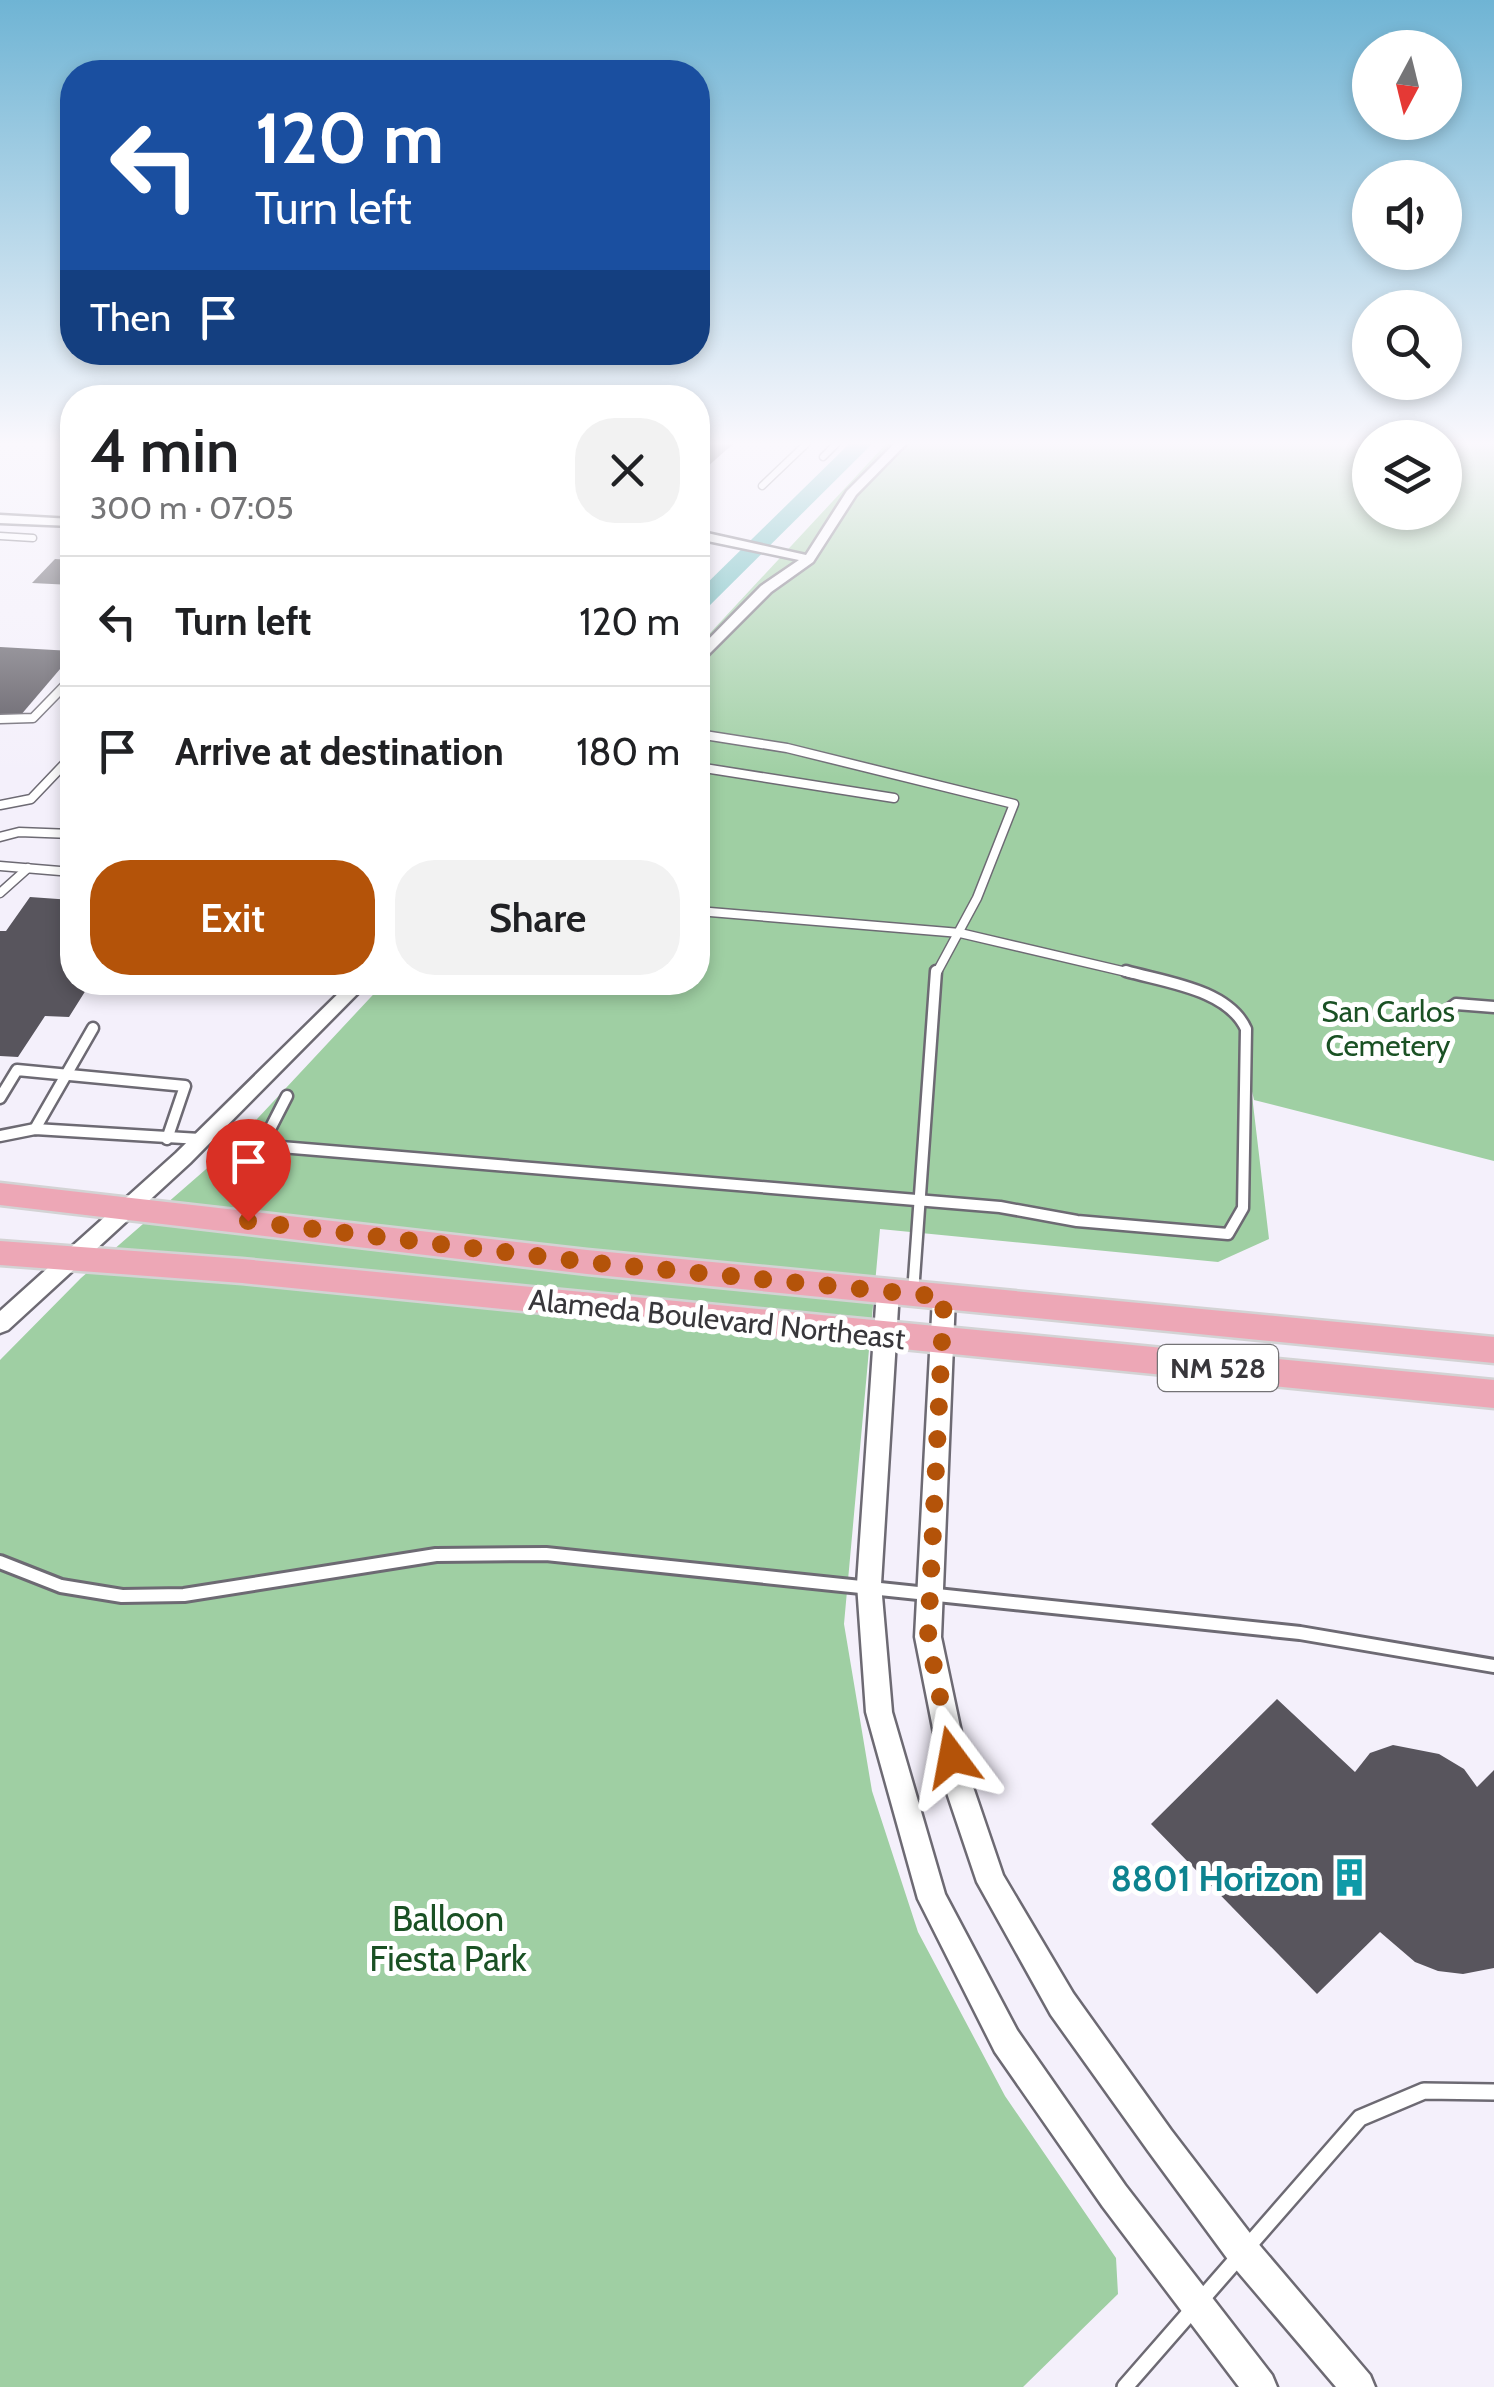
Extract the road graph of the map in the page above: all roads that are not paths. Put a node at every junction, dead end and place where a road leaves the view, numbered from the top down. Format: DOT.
graph roads {
  1 [pos="788,555"];
  2 [pos="812,555"];
  3 [pos="809,560"];
  4 [pos="710,645"];
  5 [pos="60,690"];
  6 [pos="0,719"];
  7 [pos="710,736"];
  8 [pos="60,769"];
  9 [pos="710,770"];
  10 [pos="894,798"];
  11 [pos="0,805"];
  12 [pos="60,834"];
  13 [pos="0,837"];
  14 [pos="0,866"];
  15 [pos="28,868"];
  16 [pos="60,871"];
  17 [pos="0,893"];
  18 [pos="710,912"];
  19 [pos="960,933"];
  20 [pos="348,995"];
  21 [pos="1494,1006"];
  22 [pos="1438,1018"];
  23 [pos="93,1028"];
  24 [pos="66,1075"];
  25 [pos="287,1096"];
  26 [pos="0,1098"];
  27 [pos="36,1129"];
  28 [pos="0,1136"];
  29 [pos="166,1139"];
  30 [pos="200,1139"];
  31 [pos="0,1194"];
  32 [pos="917,1202"];
  33 [pos="126,1208"];
  34 [pos="0,1253"];
  35 [pos="68,1259"];
  36 [pos="915,1294"];
  37 [pos="0,1324"];
  38 [pos="884,1336"];
  39 [pos="941,1341"];
  40 [pos="1494,1350"];
  41 [pos="1494,1394"];
  42 [pos="0,1562"];
  43 [pos="869,1584"];
  44 [pos="927,1591"];
  45 [pos="1494,1666"];
  46 [pos="1494,2092"];
  47 [pos="1244,2253"];
  48 [pos="1196,2307"];
  49 [pos="1125,2387"];
  50 [pos="1260,2387"];
  51 [pos="1358,2387"];
  1 -- 3 [label="street"];
  2 -- 3 [label="street"];
  3 -- 4 [label="street"];
  5 -- 6 [label="lane"];
  7 -- 19 [label="lane"];
  8 -- 11 [label="lane"];
  9 -- 10 [label="lane"];
  12 -- 13 [label="lane"];
  14 -- 15 [label="lane"];
  15 -- 16 [label="lane"];
  15 -- 17 [label="lane"];
  18 -- 19 [label="lane"];
  19 -- 32 [label="lane"];
  19 -- 32 [label="lane"];
  20 -- 30 [label="street"];
  21 -- 22 [label="lane"];
  23 -- 24 [label="lane"];
  24 -- 26 [label="lane"];
  24 -- 27 [label="lane"];
  24 -- 29 [label="lane"];
  25 -- 32 [label="lane"];
  27 -- 28 [label="lane"];
  27 -- 29 [label="lane"];
  29 -- 30 [label="lane"];
  30 -- 33 [label="street"];
  31 -- 33 [label="main road, Alameda Boulevard Northeast / NM 528"];
  32 -- 36 [label="lane"];
  33 -- 35 [label="street"];
  33 -- 36 [label="main road, Alameda Boulevard Northeast / NM 528"];
  34 -- 35 [label="main road, Alameda Boulevard Northeast / NM 528"];
  35 -- 37 [label="street"];
  35 -- 38 [label="main road, Alameda Boulevard Northeast / NM 528"];
  36 -- 38 [label="street"];
  36 -- 39 [label="street"];
  36 -- 40 [label="main road, Alameda Boulevard Northeast / NM 528"];
  38 -- 39 [label="main road, Alameda Boulevard Northeast / NM 528"];
  38 -- 43 [label="street"];
  39 -- 41 [label="main road, Alameda Boulevard Northeast / NM 528"];
  39 -- 44 [label="street"];
  42 -- 43 [label="lane"];
  43 -- 44 [label="lane"];
  43 -- 48 [label="street"];
  44 -- 45 [label="lane"];
  44 -- 47 [label="street"];
  46 -- 47 [label="lane"];
  47 -- 48 [label="lane"];
  47 -- 51 [label="street"];
  48 -- 49 [label="lane"];
  48 -- 50 [label="street"];
}
